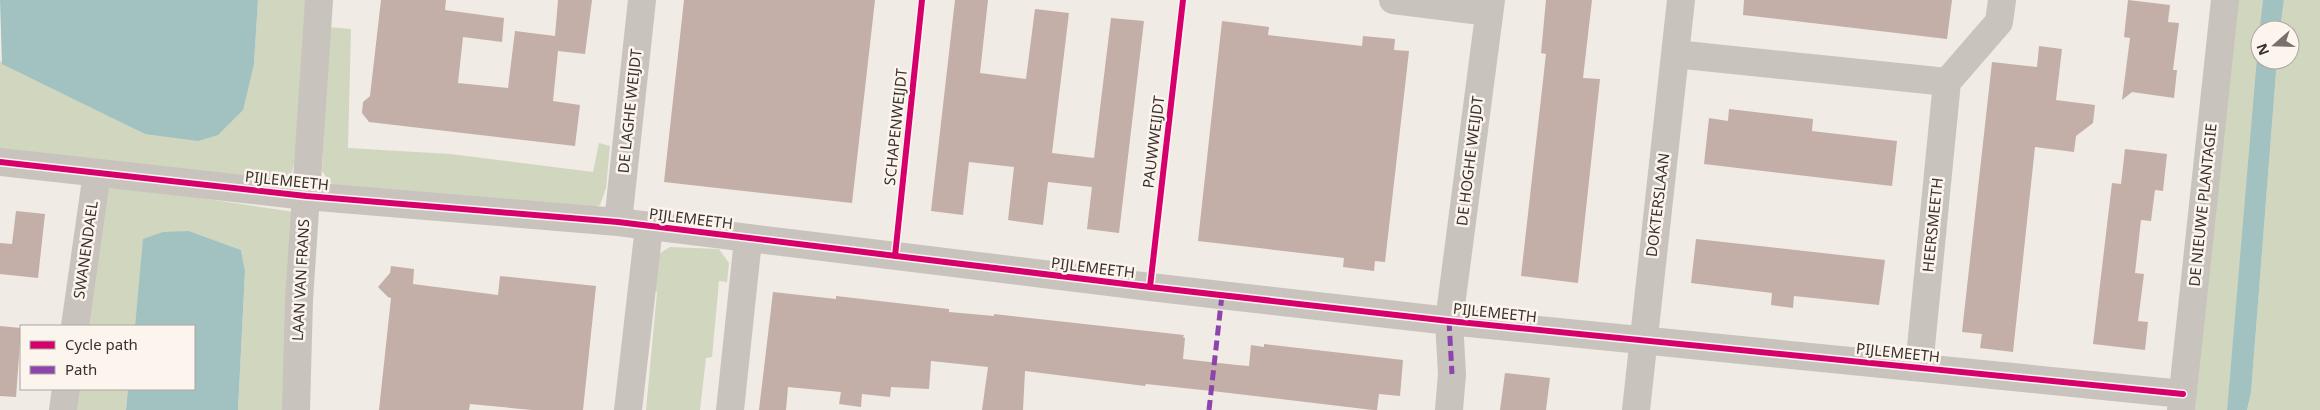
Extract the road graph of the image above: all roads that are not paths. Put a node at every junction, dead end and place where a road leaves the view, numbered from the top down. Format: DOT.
graph roads {
  1 [pos="319,0"];
  2 [pos="642,0"];
  3 [pos="1394,0"];
  4 [pos="1682,0"];
  5 [pos="2002,0"];
  6 [pos="2225,0"];
  7 [pos="1490,6"];
  8 [pos="1675,54"];
  9 [pos="1947,82"];
  10 [pos="0,162"];
  11 [pos="97,174"];
  12 [pos="306,196"];
  13 [pos="618,222"];
  14 [pos="649,227"];
  15 [pos="748,240"];
  16 [pos="1449,321"];
  17 [pos="75,325"];
  18 [pos="1642,340"];
  19 [pos="1919,367"];
  20 [pos="66,390"];
  21 [pos="2182,402"];
  22 [pos="63,410"];
  23 [pos="296,410"];
  24 [pos="628,410"];
  25 [pos="730,410"];
  26 [pos="1449,410"];
  27 [pos="1636,410"];
  1 -- 12 [label="street, LAAN VAN FRANS"];
  2 -- 13 [label="street, DE LAGHE WEIJDT"];
  3 -- 7 [label="street"];
  4 -- 8 [label="street, DOKTERSLAAN"];
  5 -- 9 [label="street"];
  6 -- 21 [label="street, DE NIEUWE PLANTAGIE"];
  7 -- 16 [label="street, DE HOGHE WEIJDT"];
  8 -- 9 [label="street"];
  8 -- 18 [label="street, DOKTERSLAAN"];
  9 -- 19 [label="street, HEERSMEETH"];
  10 -- 11 [label="street, PIJLEMEETH"];
  11 -- 12 [label="street, PIJLEMEETH"];
  11 -- 17 [label="street, SWANENDAEL"];
  12 -- 13 [label="street, PIJLEMEETH"];
  12 -- 23 [label="street, LAAN VAN FRANS"];
  13 -- 14 [label="street, PIJLEMEETH"];
  14 -- 15 [label="street, PIJLEMEETH"];
  14 -- 24 [label="street"];
  15 -- 16 [label="street, PIJLEMEETH"];
  15 -- 25 [label="street"];
  16 -- 18 [label="street, PIJLEMEETH"];
  16 -- 26 [label="street, DE HOGHE WEIJDT"];
  18 -- 19 [label="street, PIJLEMEETH"];
  18 -- 27 [label="street, DOKTERSLAAN"];
  19 -- 21 [label="street, PIJLEMEETH"];
  20 -- 22 [label="street"];
}
